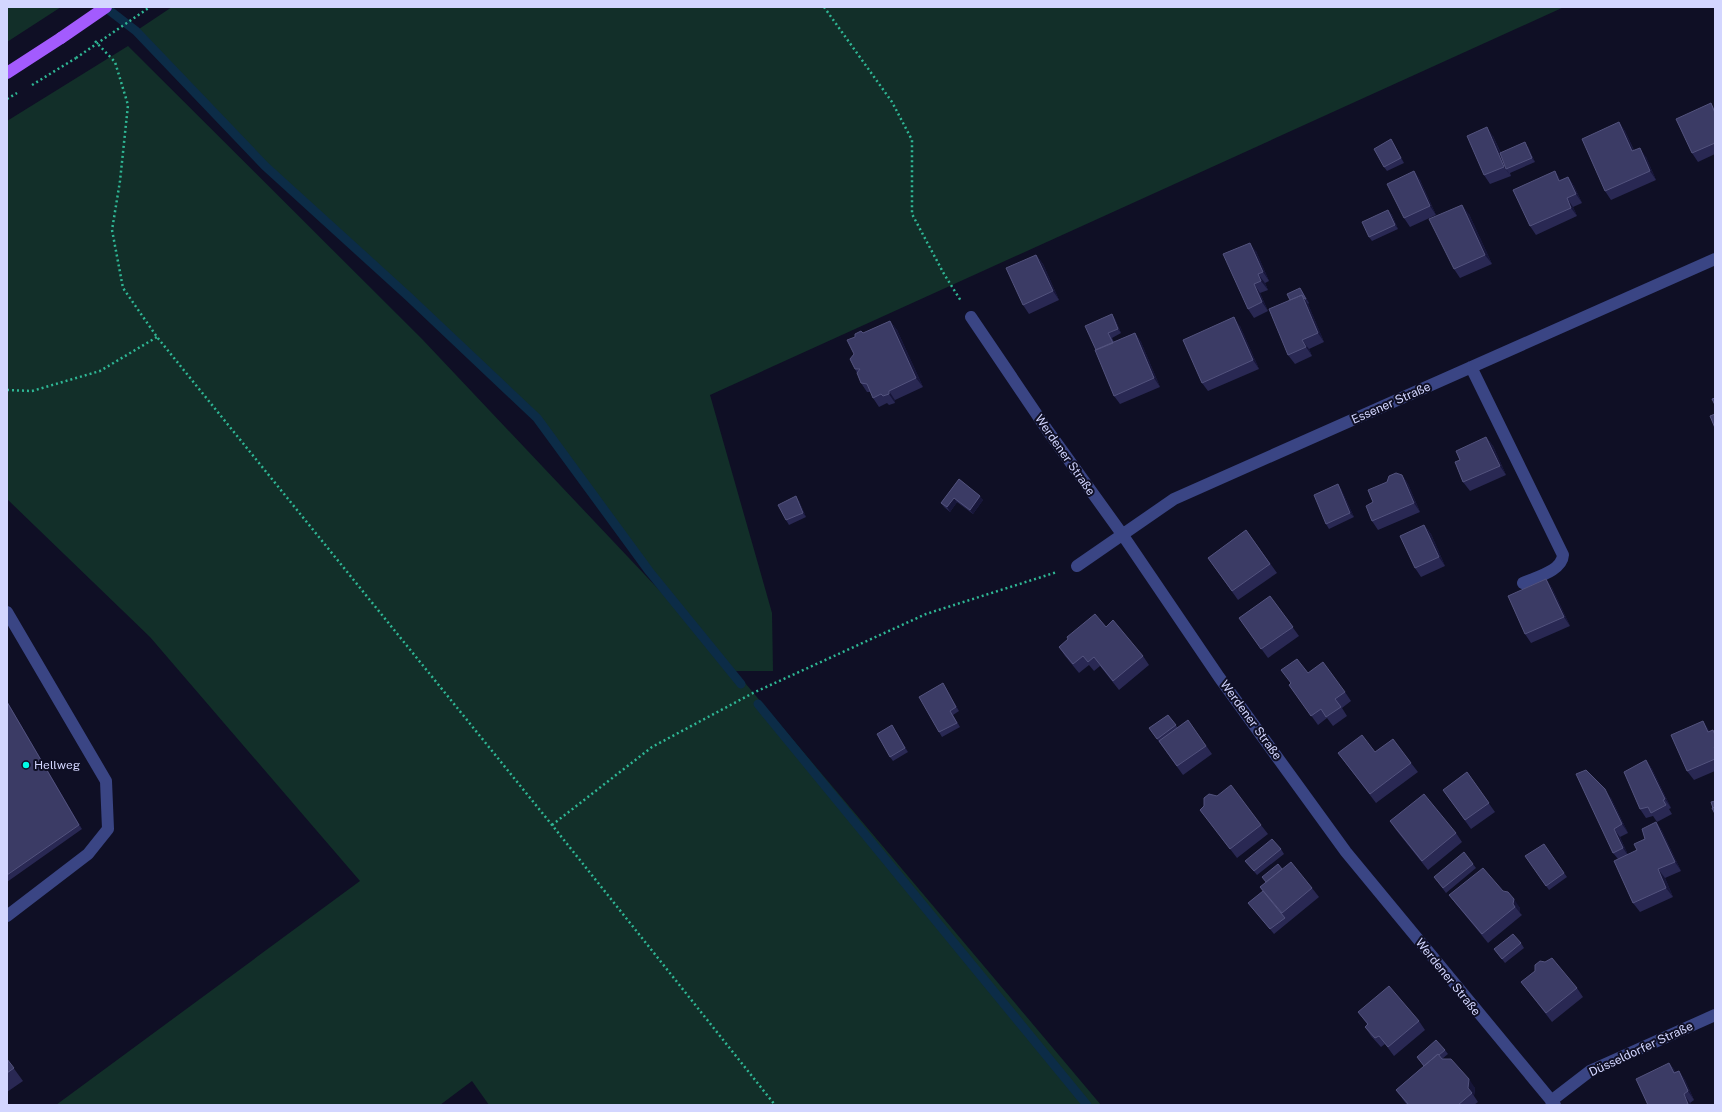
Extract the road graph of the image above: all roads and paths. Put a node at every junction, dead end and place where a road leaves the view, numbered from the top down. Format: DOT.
graph roads {
  1 [pos="106,7"];
  2 [pos="150,7"];
  3 [pos="824,7"];
  4 [pos="94,40"];
  5 [pos="7,73"];
  6 [pos="26,88"];
  7 [pos="20,92"];
  8 [pos="7,99"];
  9 [pos="1715,258"];
  10 [pos="971,317"];
  11 [pos="157,337"];
  12 [pos="1471,367"];
  13 [pos="7,390"];
  14 [pos="1122,534"];
  15 [pos="1077,566"];
  16 [pos="1523,583"];
  17 [pos="7,612"];
  18 [pos="552,825"];
  19 [pos="7,916"];
  20 [pos="1715,1015"];
  21 [pos="1553,1103"];
  22 [pos="775,1105"];
  1 -- 5 [label="main road, bridge"];
  2 -- 6 [label="path, bridge"];
  3 -- 10 [label="path"];
  4 -- 11 [label="path"];
  7 -- 8 [label="path"];
  9 -- 12 [label="street, Essener Straße"];
  10 -- 14 [label="street, Werdener Straße"];
  11 -- 13 [label="path"];
  11 -- 18 [label="path"];
  12 -- 14 [label="street, Essener Straße"];
  12 -- 16 [label="street"];
  14 -- 15 [label="street, Essener Straße"];
  14 -- 21 [label="street, Werdener Straße"];
  15 -- 18 [label="path"];
  17 -- 19 [label="street"];
  18 -- 22 [label="path"];
  20 -- 21 [label="street, Düsseldorfer Straße"];
}
